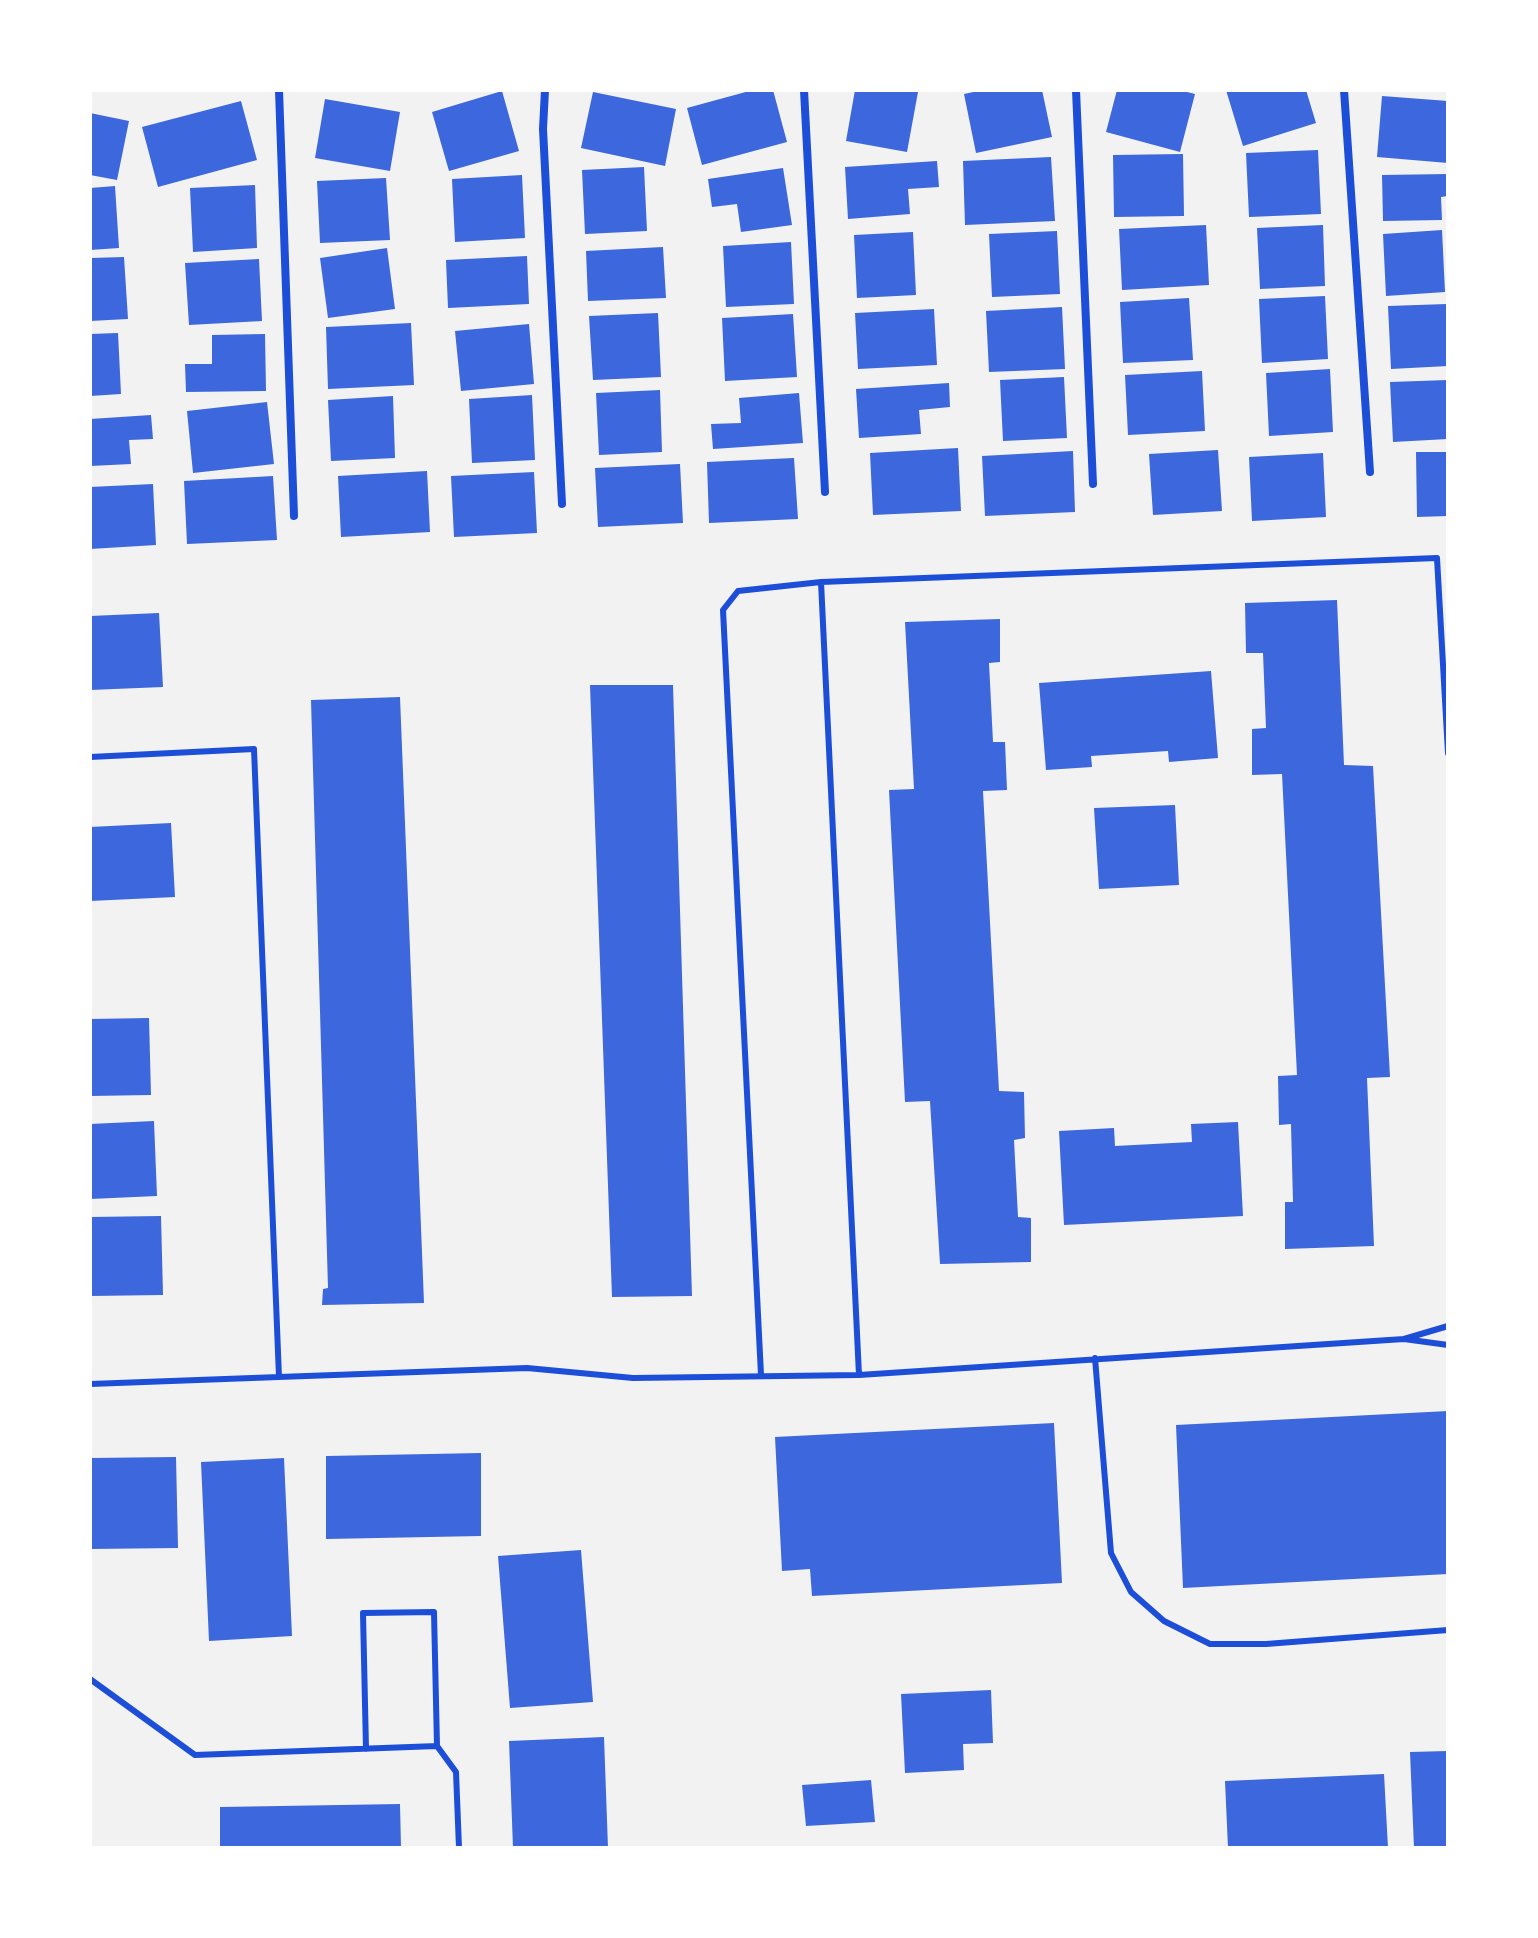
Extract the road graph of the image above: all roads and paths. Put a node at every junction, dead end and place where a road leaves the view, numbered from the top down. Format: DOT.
graph roads {
  1 [pos="279,90"];
  2 [pos="545,90"];
  3 [pos="804,90"];
  4 [pos="1076,90"];
  5 [pos="1344,90"];
  6 [pos="1370,472"];
  7 [pos="1093,484"];
  8 [pos="825,492"];
  9 [pos="562,504"];
  10 [pos="294,516"];
  11 [pos="821,582"];
  12 [pos="1448,753"];
  13 [pos="90,757"];
  14 [pos="1448,1326"];
  15 [pos="1404,1339"];
  16 [pos="1448,1345"];
  17 [pos="1095,1358"];
  18 [pos="761,1375"];
  19 [pos="859,1375"];
  20 [pos="279,1377"];
  21 [pos="90,1384"];
  22 [pos="1448,1630"];
  23 [pos="90,1679"];
  24 [pos="437,1746"];
  25 [pos="366,1749"];
  26 [pos="459,1848"];
  1 -- 10 [label="street"];
  2 -- 9 [label="street"];
  3 -- 8 [label="street"];
  4 -- 7 [label="street"];
  5 -- 6 [label="street"];
  11 -- 12 [label="lane"];
  11 -- 18 [label="lane"];
  11 -- 19 [label="lane"];
  13 -- 20 [label="lane"];
  14 -- 15 [label="lane"];
  15 -- 16 [label="lane"];
  15 -- 17 [label="lane"];
  17 -- 19 [label="lane"];
  17 -- 22 [label="lane"];
  18 -- 19 [label="lane"];
  18 -- 20 [label="lane"];
  20 -- 21 [label="lane"];
  23 -- 25 [label="lane"];
  24 -- 25 [label="lane"];
  24 -- 25 [label="lane"];
  24 -- 26 [label="lane"];
}
